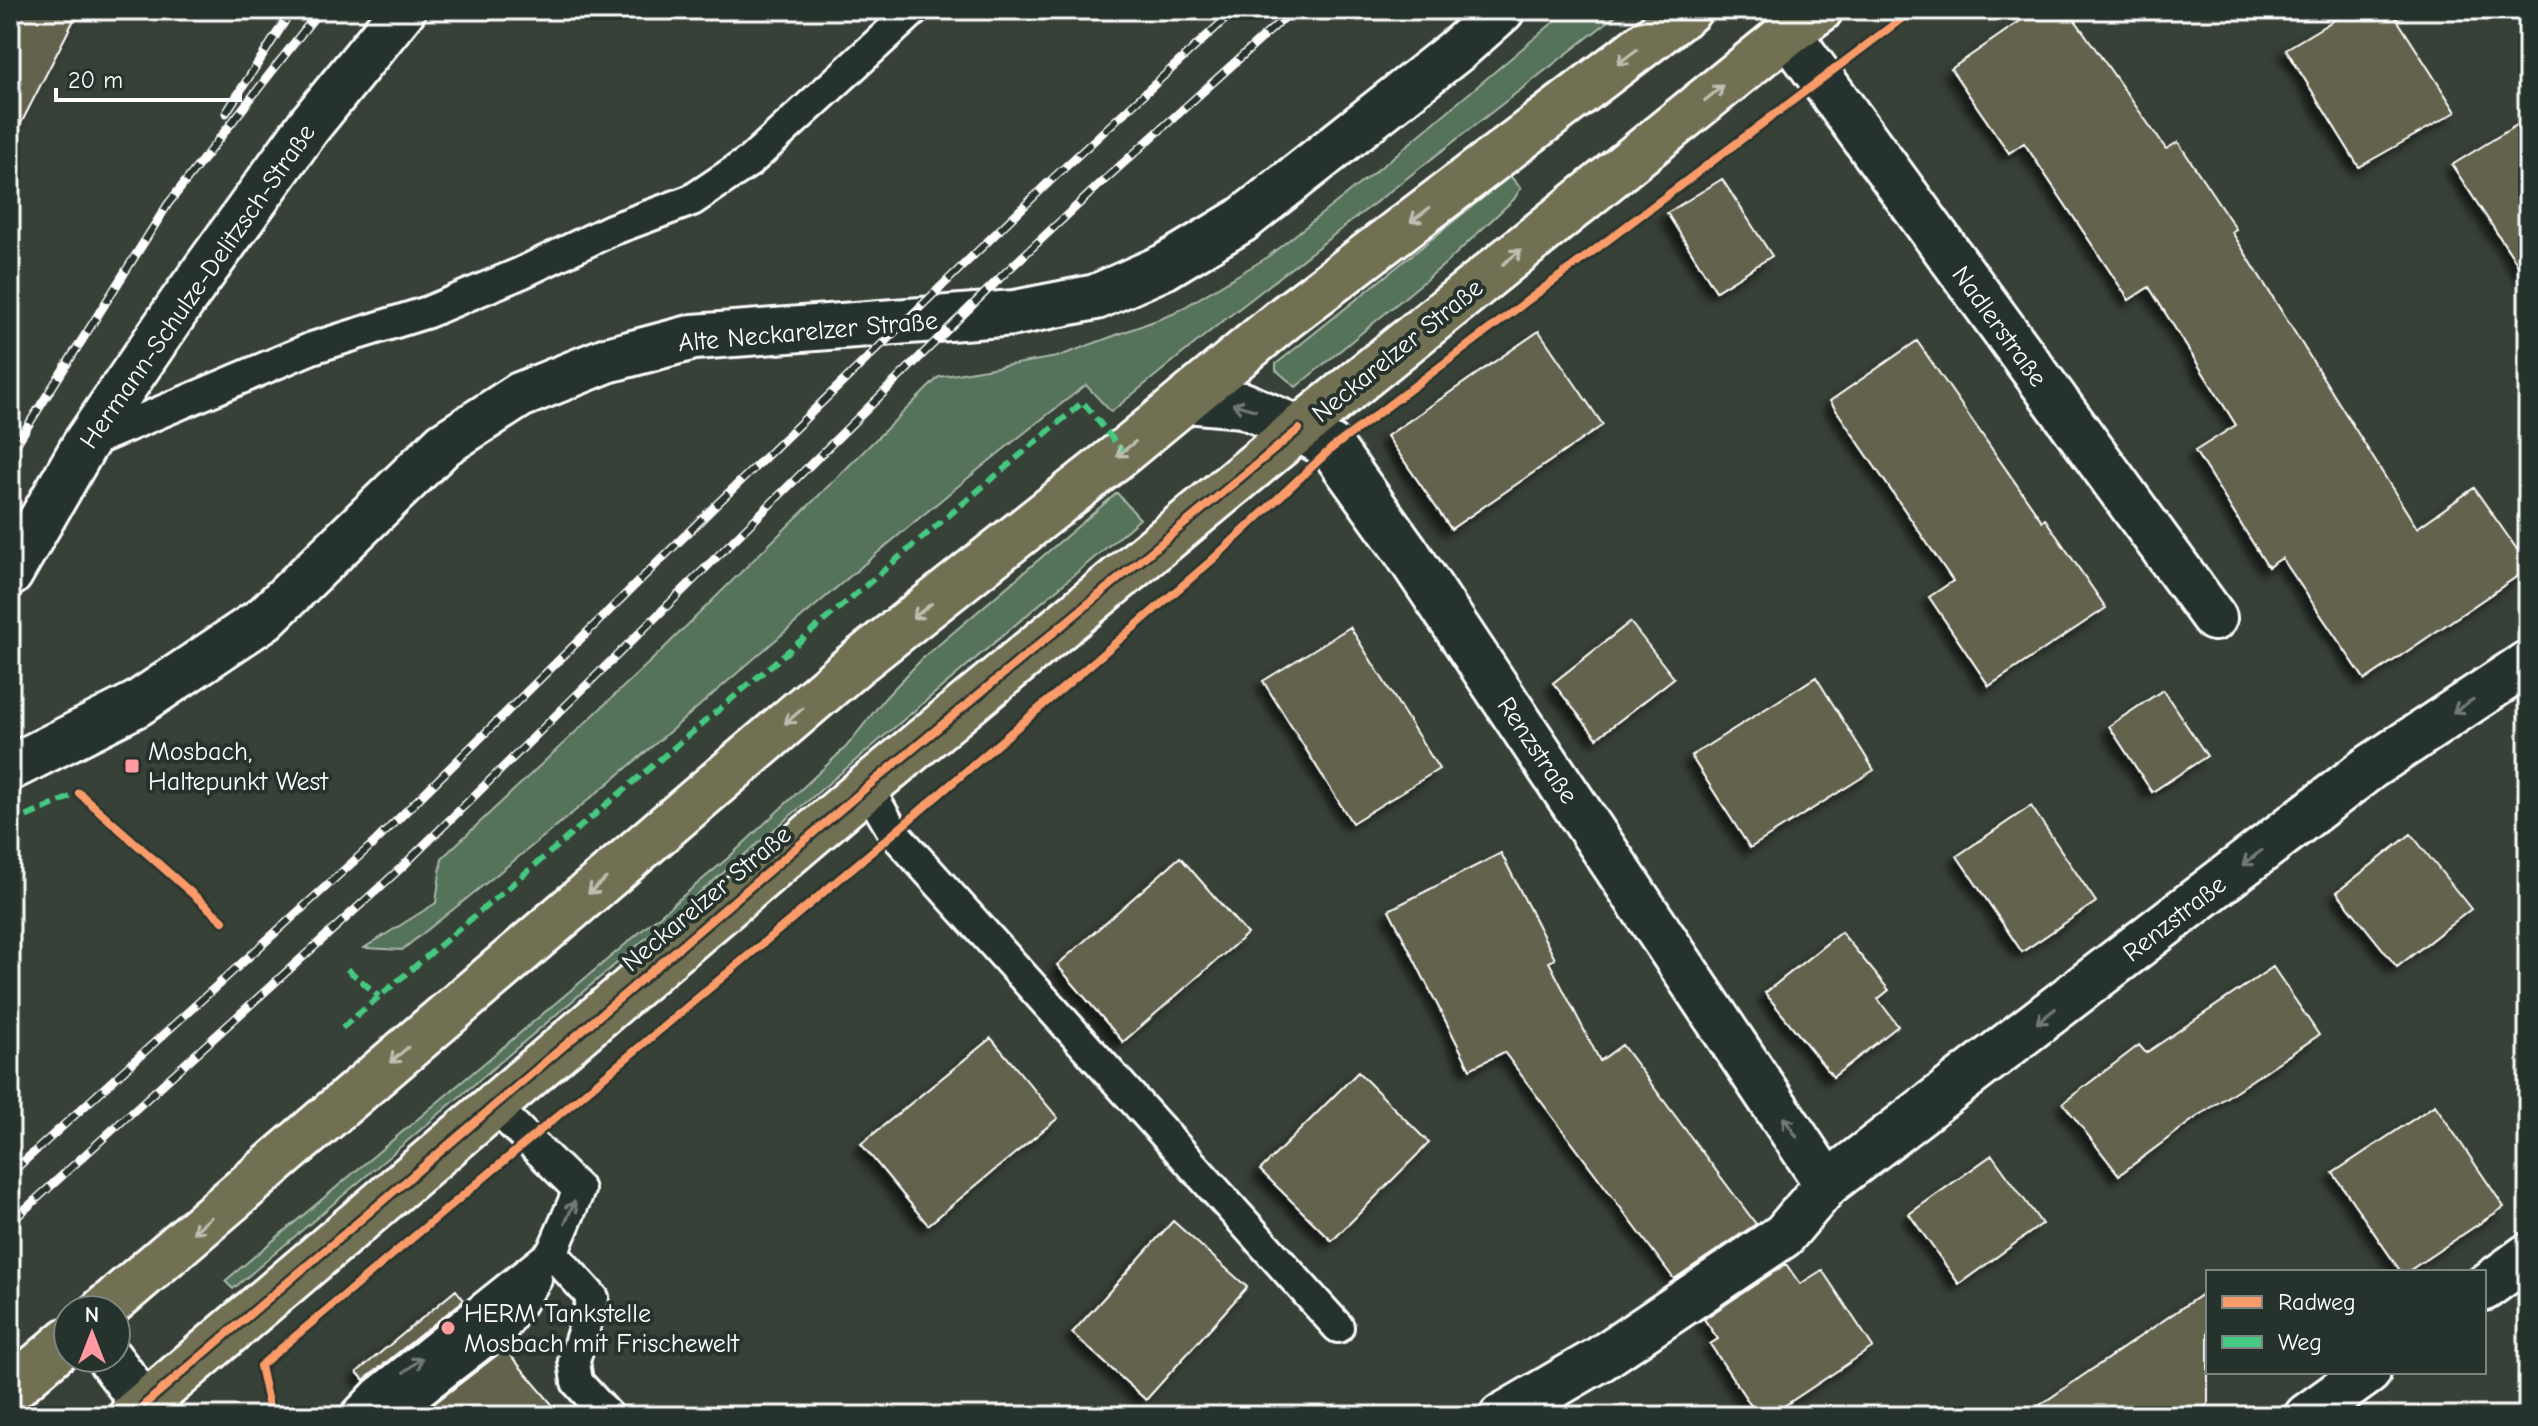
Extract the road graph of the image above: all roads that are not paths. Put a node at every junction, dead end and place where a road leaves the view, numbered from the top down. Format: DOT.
graph roads {
  1 [pos="403,10"];
  2 [pos="914,10"];
  3 [pos="1502,10"];
  4 [pos="1689,10"];
  5 [pos="1804,22"];
  6 [pos="1186,400"];
  7 [pos="1299,429"];
  8 [pos="85,444"];
  9 [pos="10,574"];
  10 [pos="2214,618"];
  11 [pos="2528,663"];
  12 [pos="10,768"];
  13 [pos="867,787"];
  14 [pos="494,1106"];
  15 [pos="1827,1184"];
  16 [pos="552,1253"];
  17 [pos="2528,1256"];
  18 [pos="2486,1287"];
  19 [pos="122,1294"];
  20 [pos="1338,1327"];
  21 [pos="52,1354"];
  22 [pos="119,1374"];
  23 [pos="2365,1374"];
  24 [pos="10,1390"];
  25 [pos="143,1412"];
  26 [pos="355,1416"];
  27 [pos="385,1416"];
  28 [pos="608,1416"];
  29 [pos="1502,1416"];
  30 [pos="2307,1416"];
  1 -- 8 [label="street, Hermann-Schulze-Delitzsch-Straße"];
  2 -- 8 [label="lane"];
  3 -- 12 [label="street, Alte Neckarelzer Straße"];
  4 -- 6 [label="main road, one-way"];
  7 -- 5 [label="main road, Neckarelzer Straße, one-way"];
  5 -- 10 [label="street, Nadlerstraße"];
  7 -- 6 [label="street, Renzstraße, one-way"];
  6 -- 19 [label="main road, one-way"];
  7 -- 13 [label="main road, Neckarelzer Straße"];
  15 -- 7 [label="street, Renzstraße, one-way"];
  8 -- 9 [label="street, Hermann-Schulze-Delitzsch-Straße"];
  11 -- 15 [label="street, Renzstraße, one-way"];
  13 -- 14 [label="main road, Neckarelzer Straße"];
  13 -- 20 [label="lane"];
  16 -- 14 [label="lane, one-way"];
  14 -- 25 [label="main road, Neckarelzer Straße"];
  15 -- 29 [label="street, Renzstraße"];
  26 -- 16 [label="lane, one-way"];
  16 -- 27 [label="lane"];
  16 -- 28 [label="lane"];
  17 -- 18 [label="street"];
  21 -- 24 [label="main road"];
  22 -- 25 [label="street"];
  23 -- 30 [label="street"];
}
